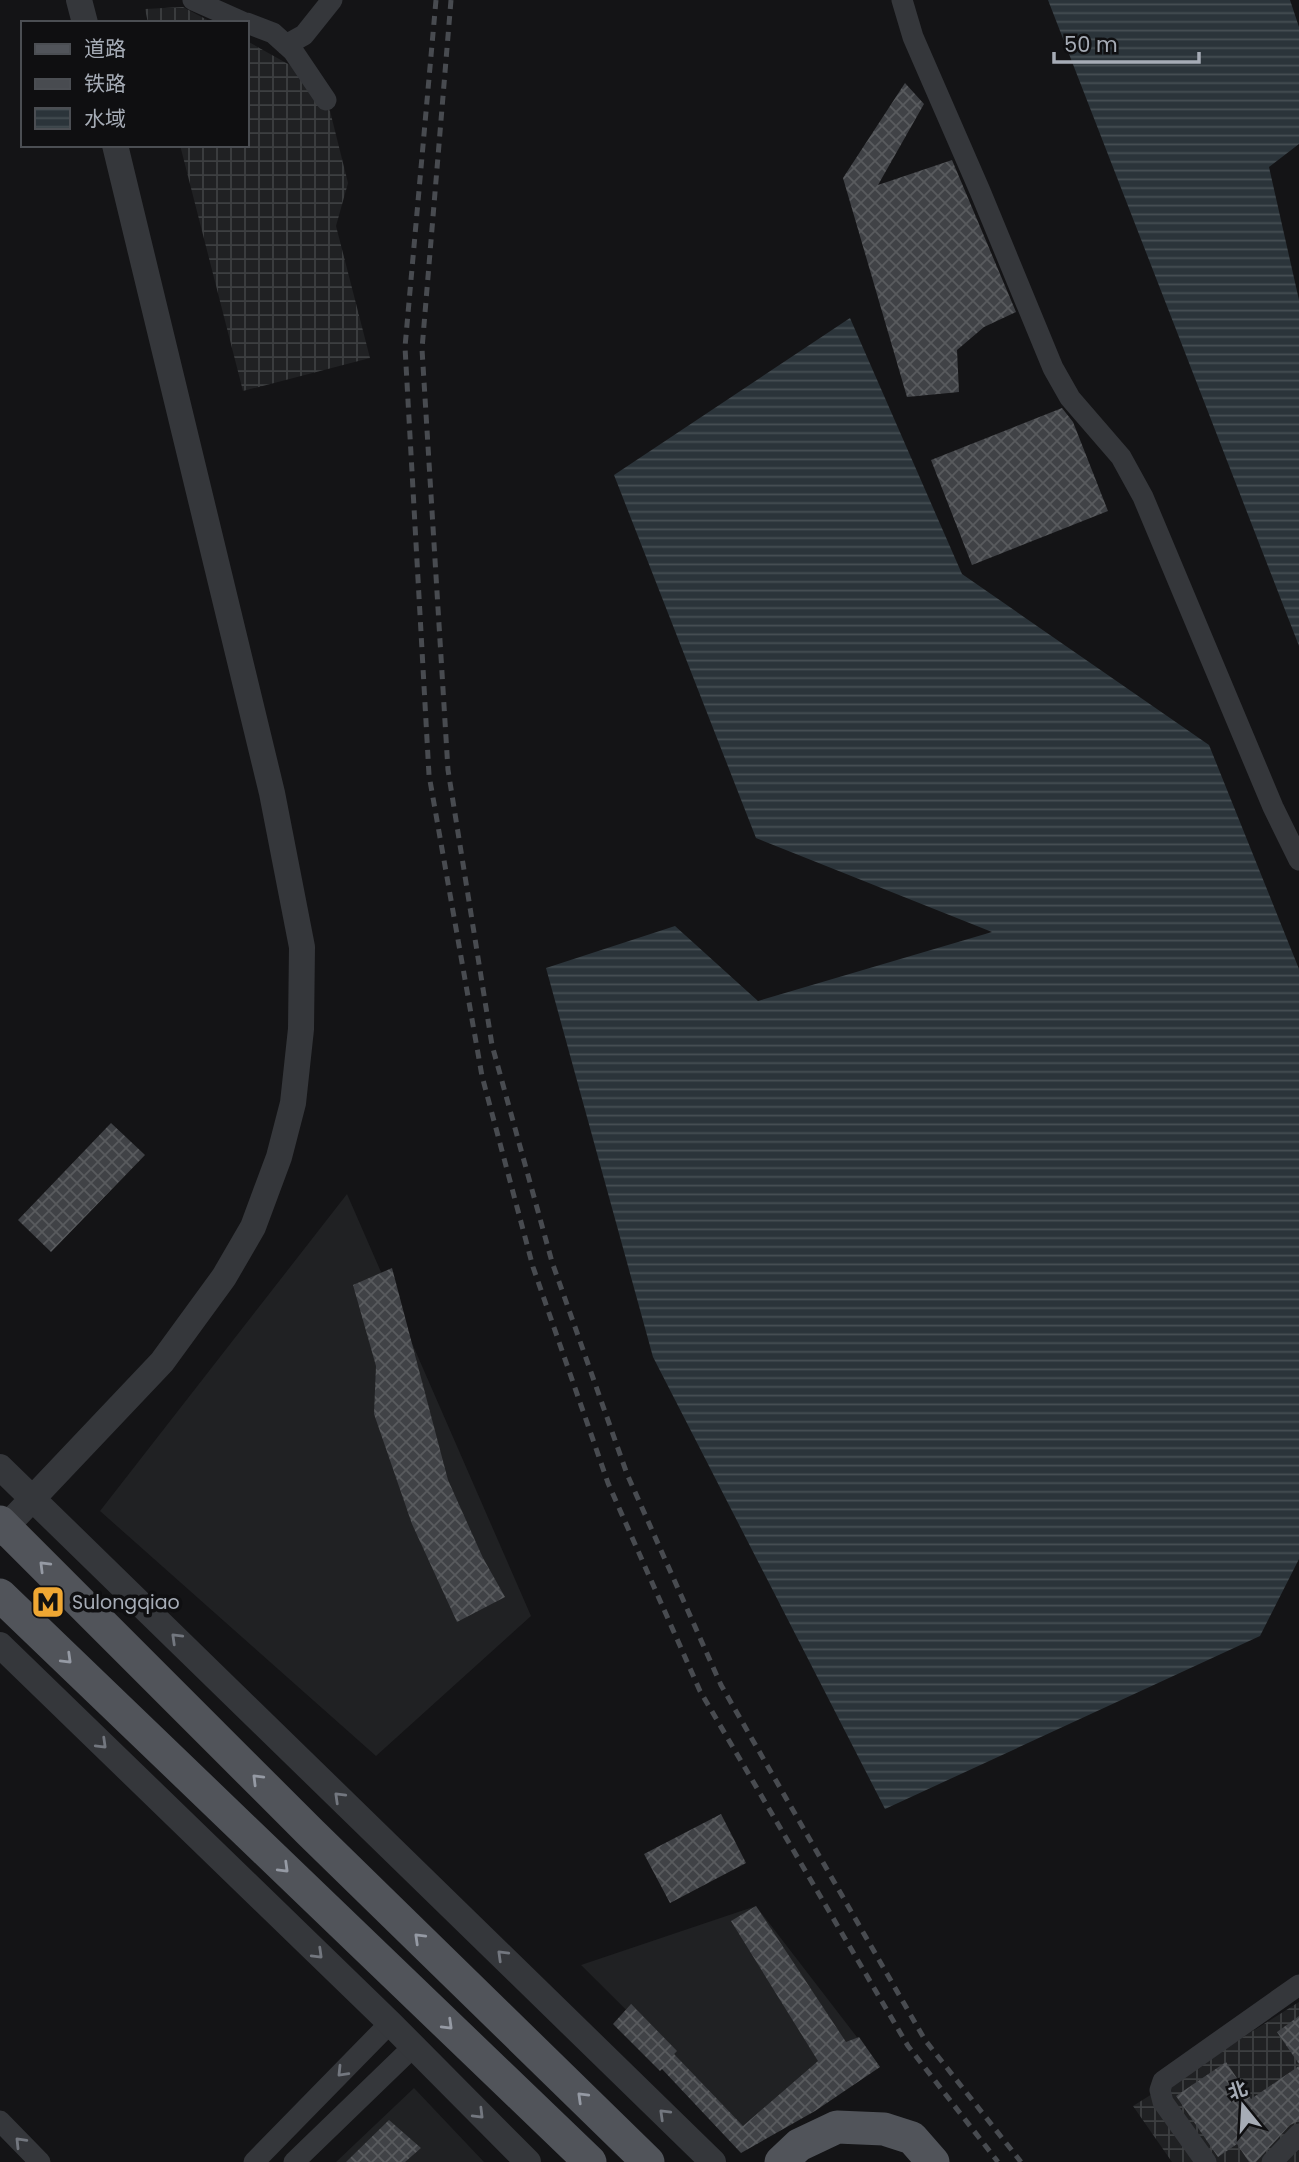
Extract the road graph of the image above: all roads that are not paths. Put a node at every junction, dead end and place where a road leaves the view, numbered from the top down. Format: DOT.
graph roads {
  1 [pos="79,0"];
  2 [pos="193,0"];
  3 [pos="332,0"];
  4 [pos="902,0"];
  5 [pos="84,21"];
  6 [pos="241,21"];
  7 [pos="248,24"];
  8 [pos="286,45"];
  9 [pos="326,100"];
  10 [pos="115,147"];
  11 [pos="1299,860"];
  12 [pos="0,1467"];
  13 [pos="34,1499"];
  14 [pos="2,1528"];
  15 [pos="0,1595"];
  16 [pos="0,1645"];
  17 [pos="1299,1985"];
  18 [pos="390,2024"];
  19 [pos="413,2047"];
  20 [pos="0,2121"];
  21 [pos="1299,2134"];
  22 [pos="40,2162"];
  23 [pos="254,2162"];
  24 [pos="294,2162"];
  25 [pos="528,2162"];
  26 [pos="590,2162"];
  27 [pos="649,2162"];
  28 [pos="713,2162"];
  29 [pos="781,2162"];
  30 [pos="933,2162"];
  31 [pos="1206,2162"];
  32 [pos="1272,2162"];
  1 -- 5 [label="street"];
  2 -- 6 [label="street"];
  3 -- 8 [label="street"];
  4 -- 11 [label="street"];
  7 -- 8 [label="street"];
  8 -- 9 [label="street"];
  10 -- 13 [label="street"];
  12 -- 13 [label="street"];
  13 -- 14 [label="street"];
  28 -- 13 [label="street, one-way"];
  27 -- 14 [label="main road, one-way"];
  15 -- 26 [label="main road, one-way"];
  16 -- 18 [label="street, one-way"];
  17 -- 31 [label="street"];
  18 -- 19 [label="street"];
  18 -- 23 [label="street, one-way"];
  19 -- 24 [label="street"];
  19 -- 25 [label="street, one-way"];
  22 -- 20 [label="street, one-way"];
  21 -- 32 [label="street"];
  29 -- 30 [label="main road"];
}
